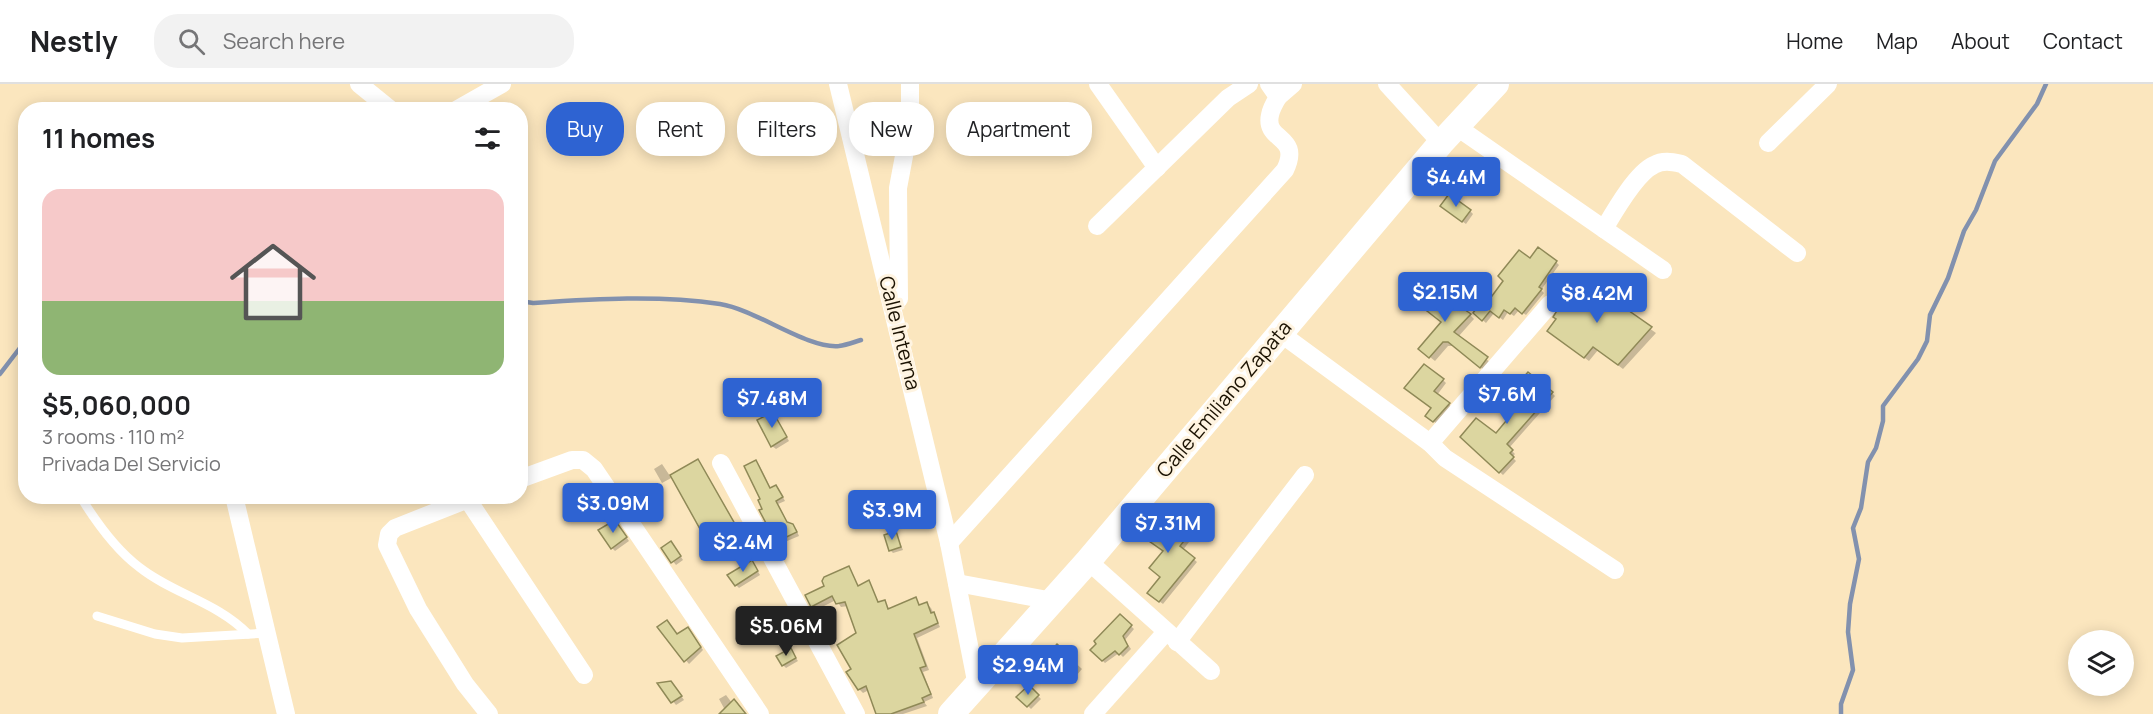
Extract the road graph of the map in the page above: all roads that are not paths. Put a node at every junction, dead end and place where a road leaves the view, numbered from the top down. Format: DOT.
graph roads {
  1 [pos="359,84"];
  2 [pos="502,84"];
  3 [pos="838,84"];
  4 [pos="910,84"];
  5 [pos="1098,84"];
  6 [pos="1249,84"];
  7 [pos="1293,84"];
  8 [pos="1387,84"];
  9 [pos="1496,84"];
  10 [pos="1828,84"];
  11 [pos="1273,90"];
  12 [pos="381,102"];
  13 [pos="470,102"];
  14 [pos="1449,135"];
  15 [pos="1768,143"];
  16 [pos="1157,168"];
  17 [pos="1097,226"];
  18 [pos="1604,229"];
  19 [pos="1797,253"];
  20 [pos="1663,270"];
  21 [pos="1550,304"];
  22 [pos="900,331"];
  23 [pos="1280,333"];
  24 [pos="1430,443"];
  25 [pos="721,463"];
  26 [pos="1305,475"];
  27 [pos="528,476"];
  28 [pos="86,504"];
  29 [pos="236,504"];
  30 [pos="453,504"];
  31 [pos="472,504"];
  32 [pos="949,543"];
  33 [pos="1088,561"];
  34 [pos="1615,570"];
  35 [pos="957,583"];
  36 [pos="1053,601"];
  37 [pos="97,616"];
  38 [pos="267,633"];
  39 [pos="248,634"];
  40 [pos="1171,637"];
  41 [pos="1211,671"];
  42 [pos="584,675"];
  43 [pos="977,686"];
  44 [pos="286,714"];
  45 [pos="489,714"];
  46 [pos="760,714"];
  47 [pos="856,714"];
  48 [pos="951,714"];
  49 [pos="1093,714"];
  1 -- 12 [label="street"];
  2 -- 13 [label="street"];
  3 -- 22 [label="street, Calle Interna"];
  4 -- 22 [label="street"];
  5 -- 16 [label="street"];
  6 -- 16 [label="street"];
  7 -- 11 [label="street"];
  8 -- 14 [label="street"];
  9 -- 14 [label="main road, Calle Emiliano Zapata"];
  10 -- 15 [label="street"];
  11 -- 32 [label="street"];
  14 -- 18 [label="street"];
  14 -- 23 [label="main road, Calle Emiliano Zapata"];
  16 -- 17 [label="street"];
  18 -- 19 [label="street"];
  18 -- 20 [label="street"];
  21 -- 24 [label="street"];
  22 -- 32 [label="street, Calle Interna"];
  23 -- 24 [label="street"];
  23 -- 33 [label="main road, Calle Emiliano Zapata"];
  24 -- 34 [label="street"];
  25 -- 47 [label="street"];
  26 -- 40 [label="street"];
  27 -- 46 [label="street"];
  28 -- 39 [label="lane"];
  29 -- 38 [label="street"];
  30 -- 45 [label="street"];
  31 -- 42 [label="street"];
  32 -- 35 [label="street, Calle Interna"];
  33 -- 36 [label="main road, Calle Emiliano Zapata"];
  33 -- 40 [label="street"];
  35 -- 36 [label="street"];
  35 -- 43 [label="street, Calle Interna"];
  36 -- 43 [label="main road, Calle Emiliano Zapata"];
  37 -- 39 [label="lane"];
  38 -- 39 [label="lane"];
  38 -- 44 [label="street"];
  40 -- 41 [label="street"];
  40 -- 49 [label="street"];
  43 -- 48 [label="main road, Calle Emiliano Zapata"];
}
